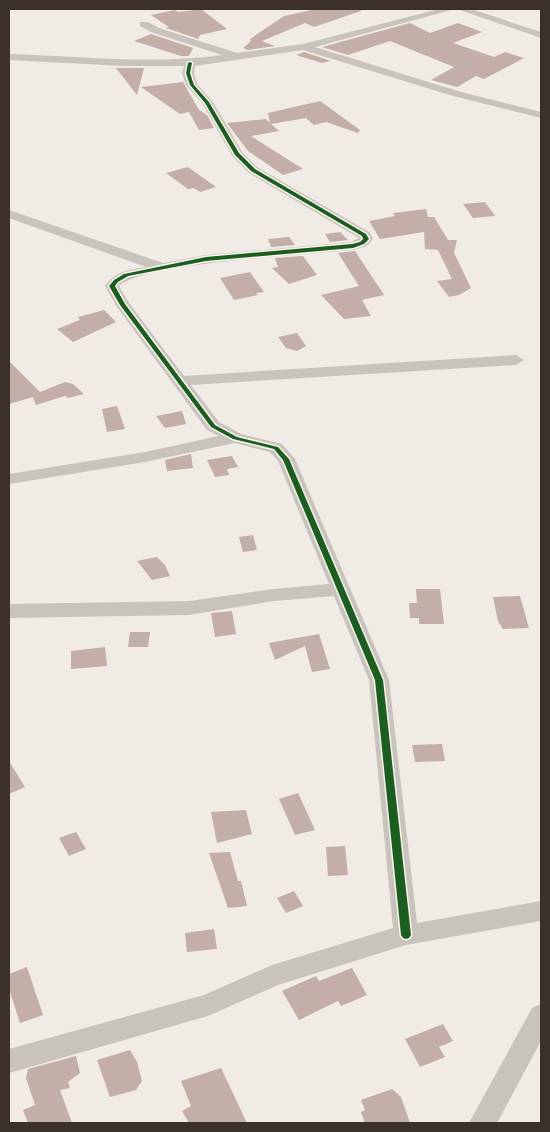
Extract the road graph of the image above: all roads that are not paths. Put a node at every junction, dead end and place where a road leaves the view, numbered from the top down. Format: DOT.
graph roads {
  1 [pos="450,9"];
  2 [pos="462,9"];
  3 [pos="144,24"];
  4 [pos="541,35"];
  5 [pos="303,47"];
  6 [pos="9,57"];
  7 [pos="239,57"];
  8 [pos="190,64"];
  9 [pos="541,115"];
  10 [pos="9,214"];
  11 [pos="164,268"];
  12 [pos="516,360"];
  13 [pos="180,381"];
  14 [pos="235,438"];
  15 [pos="9,479"];
  16 [pos="341,589"];
  17 [pos="9,611"];
  18 [pos="541,911"];
  19 [pos="406,935"];
  20 [pos="541,1016"];
  21 [pos="9,1061"];
  22 [pos="483,1123"];
  1 -- 5 [label="street"];
  2 -- 4 [label="street"];
  3 -- 7 [label="street"];
  5 -- 7 [label="street"];
  5 -- 9 [label="street"];
  6 -- 8 [label="street"];
  7 -- 8 [label="street"];
  8 -- 11 [label="street"];
  10 -- 11 [label="street"];
  11 -- 13 [label="street"];
  12 -- 13 [label="street"];
  13 -- 14 [label="street"];
  14 -- 15 [label="street"];
  14 -- 16 [label="street"];
  16 -- 17 [label="street"];
  16 -- 19 [label="street"];
  18 -- 19 [label="street"];
  19 -- 21 [label="street"];
  20 -- 22 [label="street"];
}
